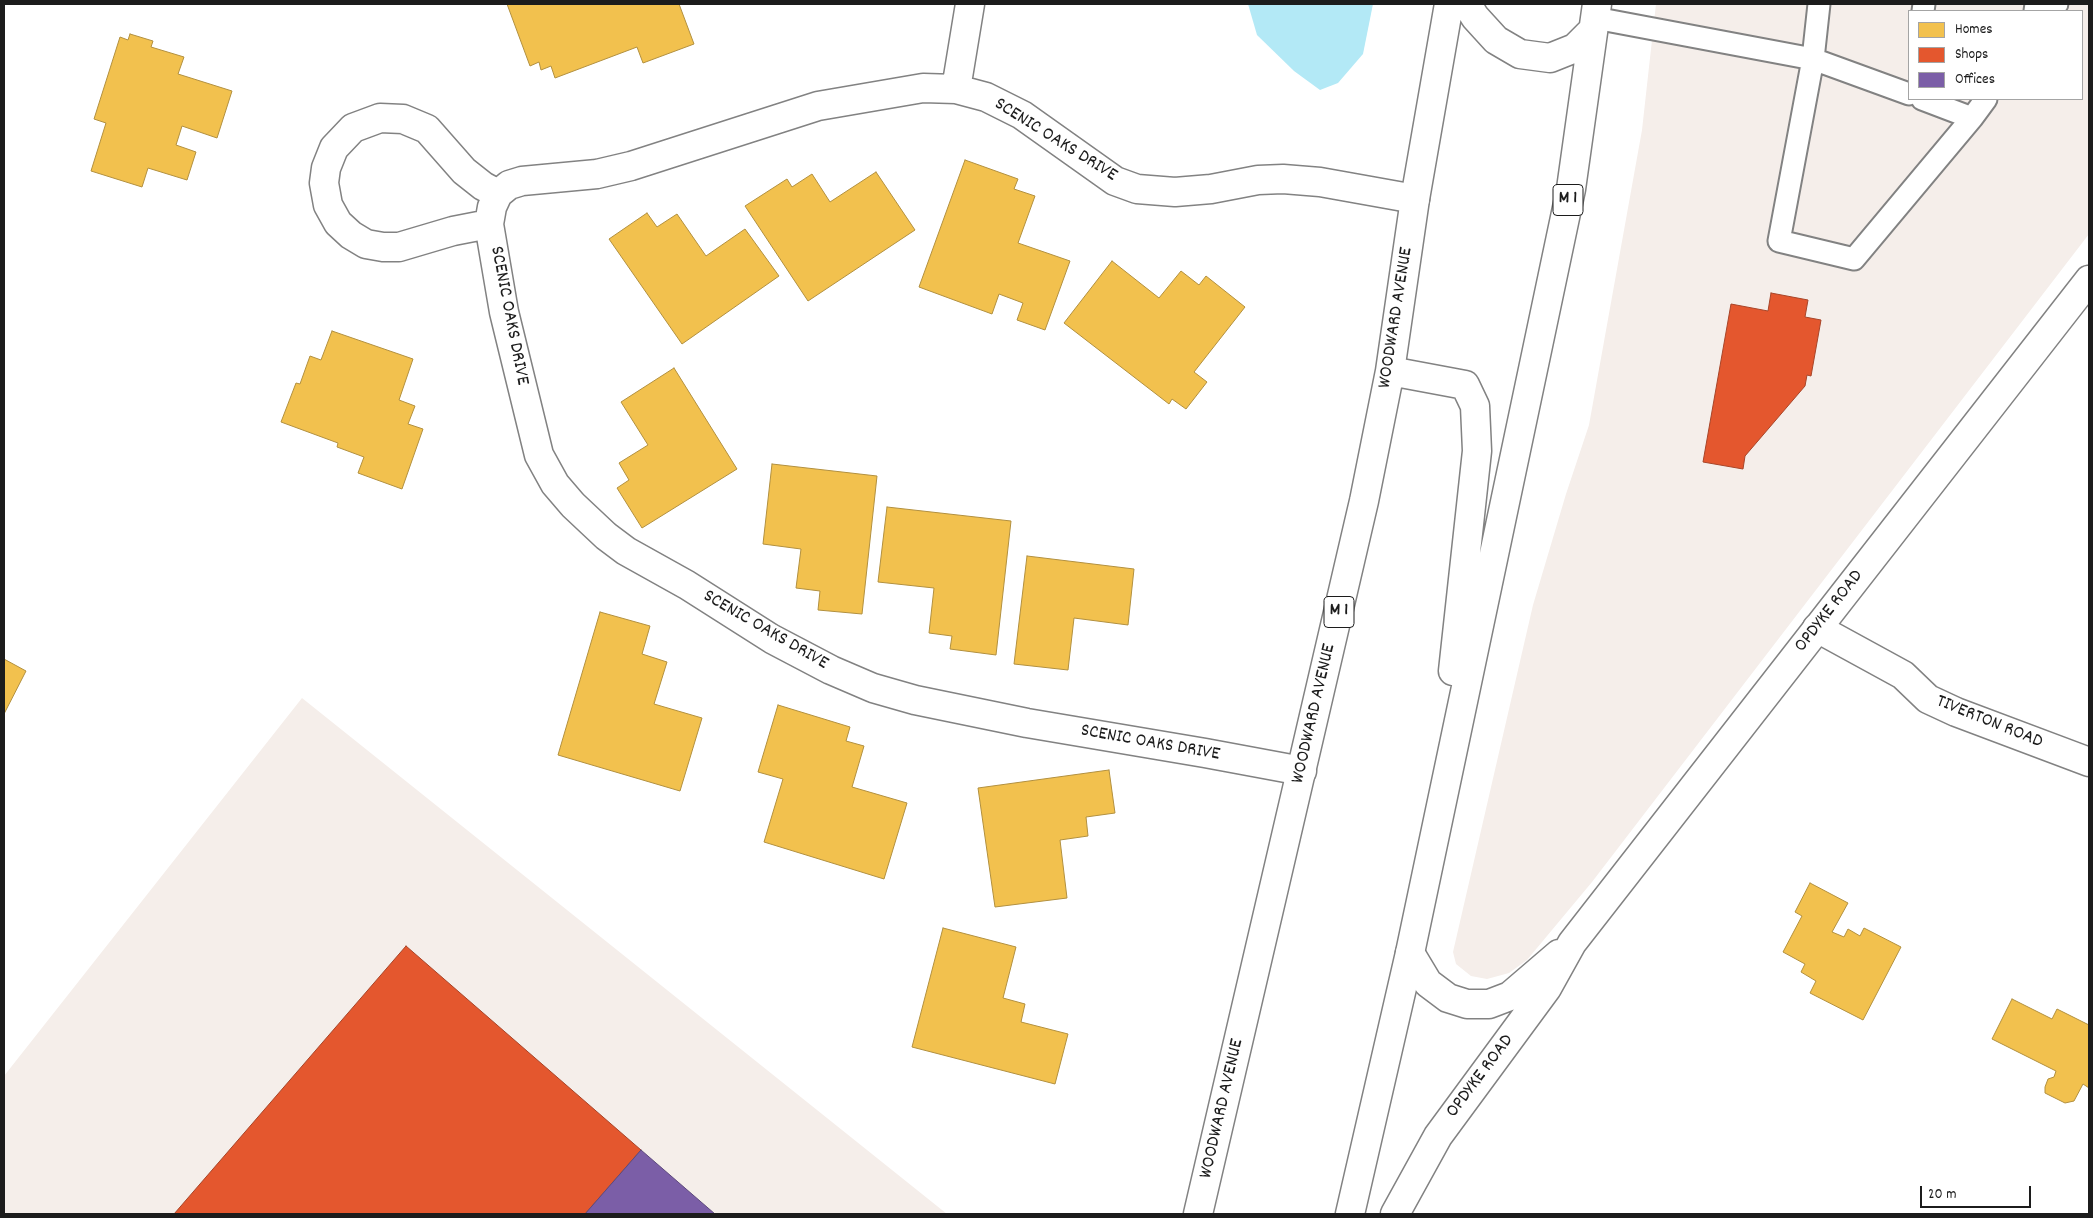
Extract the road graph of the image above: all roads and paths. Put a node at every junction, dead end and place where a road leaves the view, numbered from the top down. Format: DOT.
graph roads {
  1 [pos="970,4"];
  2 [pos="1449,4"];
  3 [pos="1467,4"];
  4 [pos="1820,4"];
  5 [pos="1595,17"];
  6 [pos="1813,59"];
  7 [pos="956,89"];
  8 [pos="1908,94"];
  9 [pos="1925,100"];
  10 [pos="1985,100"];
  11 [pos="1972,118"];
  12 [pos="498,194"];
  13 [pos="1415,199"];
  14 [pos="489,224"];
  15 [pos="2089,280"];
  16 [pos="1390,371"];
  17 [pos="1817,628"];
  18 [pos="2089,762"];
  19 [pos="1302,771"];
  20 [pos="1436,824"];
  21 [pos="1572,943"];
  22 [pos="1410,953"];
  23 [pos="1198,1214"];
  24 [pos="1350,1214"];
  25 [pos="1395,1214"];
  1 -- 7 [label="main road"];
  2 -- 13 [label="main road, WOODWARD AVENUE / M 1"];
  3 -- 5 [label="main road"];
  4 -- 6 [label="lane"];
  5 -- 6 [label="lane"];
  5 -- 20 [label="main road, M 1"];
  6 -- 8 [label="lane"];
  6 -- 11 [label="lane"];
  7 -- 12 [label="main road, SCENIC OAKS DRIVE"];
  7 -- 13 [label="main road, SCENIC OAKS DRIVE"];
  9 -- 11 [label="lane"];
  10 -- 11 [label="lane"];
  12 -- 14 [label="main road, SCENIC OAKS DRIVE"];
  12 -- 14 [label="main road, SCENIC OAKS DRIVE"];
  13 -- 16 [label="main road, WOODWARD AVENUE / M 1"];
  14 -- 19 [label="main road, SCENIC OAKS DRIVE"];
  15 -- 17 [label="main road, OPDYKE ROAD"];
  16 -- 19 [label="main road, WOODWARD AVENUE / M 1"];
  16 -- 20 [label="main road"];
  17 -- 18 [label="main road, TIVERTON ROAD"];
  17 -- 21 [label="main road, OPDYKE ROAD"];
  19 -- 23 [label="main road, WOODWARD AVENUE / M 1"];
  20 -- 22 [label="main road, M 1"];
  21 -- 22 [label="main road, OPDYKE ROAD"];
  21 -- 25 [label="main road, OPDYKE ROAD"];
  22 -- 24 [label="main road, M 1"];
}
